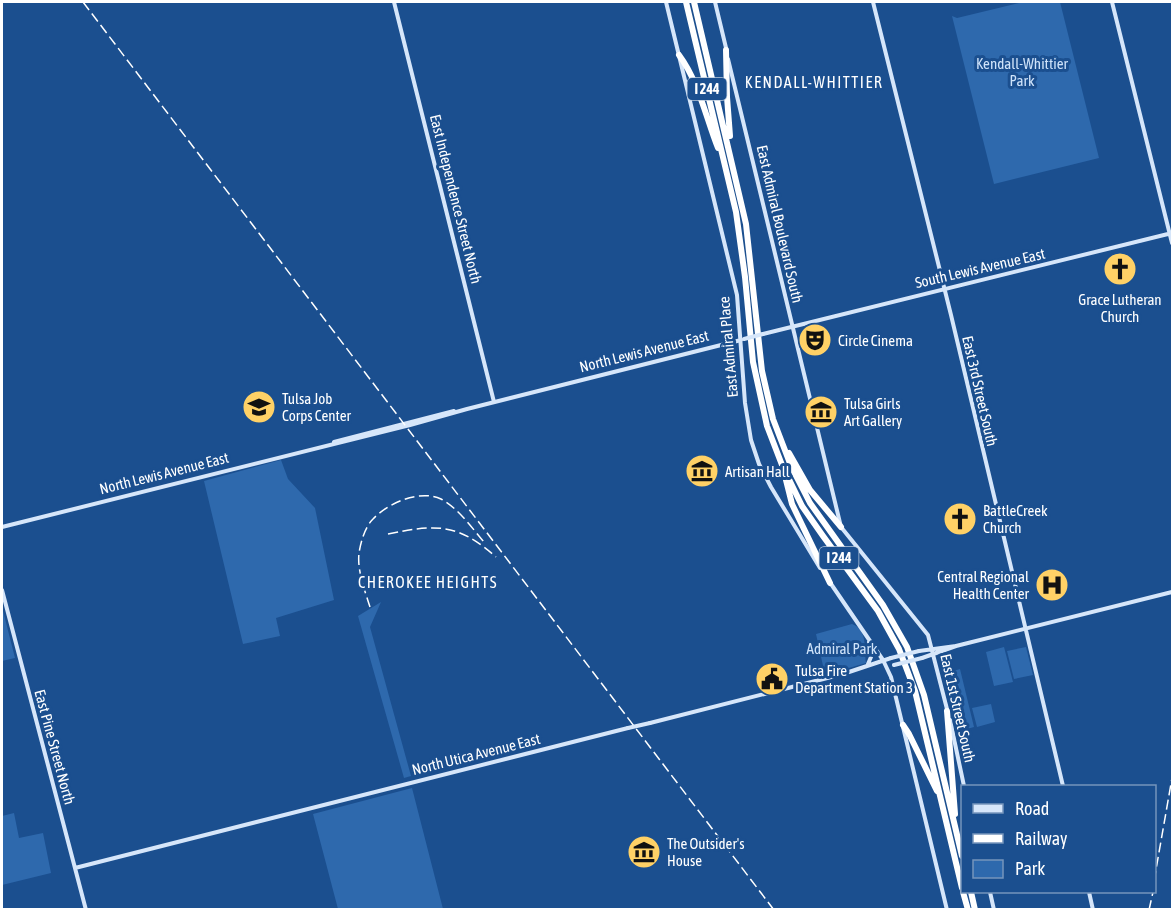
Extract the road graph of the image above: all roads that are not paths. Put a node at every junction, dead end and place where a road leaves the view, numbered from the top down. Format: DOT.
graph roads {
  1 [pos="394,2"];
  2 [pos="667,2"];
  3 [pos="715,2"];
  4 [pos="873,2"];
  5 [pos="1112,2"];
  6 [pos="695,3"];
  7 [pos="687,4"];
  8 [pos="726,50"];
  9 [pos="679,55"];
  10 [pos="731,154"];
  11 [pos="727,171"];
  12 [pos="1172,233"];
  13 [pos="1173,243"];
  14 [pos="944,289"];
  15 [pos="793,327"];
  16 [pos="742,339"];
  17 [pos="494,402"];
  18 [pos="777,432"];
  19 [pos="782,465"];
  20 [pos="2,527"];
  21 [pos="841,527"];
  22 [pos="830,583"];
  23 [pos="2,590"];
  24 [pos="1173,592"];
  25 [pos="1025,629"];
  26 [pos="928,634"];
  27 [pos="869,640"];
  28 [pos="956,646"];
  29 [pos="932,648"];
  30 [pos="933,655"];
  31 [pos="883,660"];
  32 [pos="868,665"];
  33 [pos="887,666"];
  34 [pos="947,711"];
  35 [pos="903,725"];
  36 [pos="964,785"];
  37 [pos="1063,785"];
  38 [pos="942,801"];
  39 [pos="955,827"];
  40 [pos="961,849"];
  41 [pos="75,868"];
  42 [pos="961,882"];
  43 [pos="963,893"];
  44 [pos="971,893"];
  45 [pos="990,893"];
  46 [pos="1089,893"];
  47 [pos="86,909"];
  48 [pos="947,909"];
  49 [pos="966,909"];
  50 [pos="975,909"];
  51 [pos="994,909"];
  52 [pos="1093,909"];
  1 -- 17 [label="main road, East Independence Street North"];
  2 -- 9 [label="main road, East Admiral Place"];
  3 -- 8 [label="main road, East Admiral Boulevard South"];
  4 -- 14 [label="main road, East 3rd Street South"];
  5 -- 12 [label="main road"];
  6 -- 10 [label="highway, I 244"];
  7 -- 11 [label="highway, I 244"];
  8 -- 10 [label="highway"];
  8 -- 15 [label="main road, East Admiral Boulevard South"];
  9 -- 11 [label="highway"];
  9 -- 16 [label="main road, East Admiral Place"];
  10 -- 18 [label="highway, I 244"];
  11 -- 19 [label="highway, I 244"];
  12 -- 13 [label="main road"];
  12 -- 14 [label="main road, South Lewis Avenue East"];
  14 -- 15 [label="main road, South Lewis Avenue East"];
  14 -- 25 [label="main road, East 3rd Street South"];
  15 -- 16 [label="main road, North Lewis Avenue East, bridge"];
  15 -- 21 [label="main road, East Admiral Boulevard South"];
  16 -- 17 [label="main road, North Lewis Avenue East"];
  16 -- 22 [label="main road, East Admiral Place"];
  17 -- 20 [label="main road, North Lewis Avenue East"];
  18 -- 21 [label="highway"];
  18 -- 39 [label="highway, I 244"];
  19 -- 22 [label="highway"];
  19 -- 38 [label="highway, I 244"];
  21 -- 26 [label="main road, East Admiral Boulevard South"];
  22 -- 27 [label="main road, East Admiral Place"];
  23 -- 41 [label="main road, East Pine Street North"];
  24 -- 25 [label="main road"];
  25 -- 28 [label="main road"];
  25 -- 37 [label="main road, East 3rd Street South"];
  26 -- 29 [label="main road, East 1st Street South"];
  27 -- 31 [label="main road, East Admiral Place"];
  27 -- 32 [label="main road"];
  28 -- 29 [label="main road, North Utica Avenue East"];
  28 -- 30 [label="main road"];
  29 -- 30 [label="main road, East 1st Street South"];
  29 -- 31 [label="main road, North Utica Avenue East, bridge"];
  30 -- 33 [label="main road, bridge"];
  30 -- 34 [label="main road, East 1st Street South"];
  31 -- 32 [label="main road, North Utica Avenue East"];
  31 -- 33 [label="main road"];
  32 -- 41 [label="main road, North Utica Avenue East, bridge"];
  33 -- 35 [label="main road"];
  34 -- 36 [label="main road, East 1st Street South"];
  34 -- 39 [label="highway"];
  35 -- 38 [label="highway"];
  35 -- 48 [label="main road"];
  38 -- 42 [label="highway, I 244"];
  39 -- 40 [label="highway, I 244"];
  41 -- 47 [label="main road, East Pine Street North"];
  43 -- 49 [label="highway"];
  44 -- 50 [label="highway"];
  45 -- 51 [label="main road"];
  46 -- 52 [label="main road"];
}
